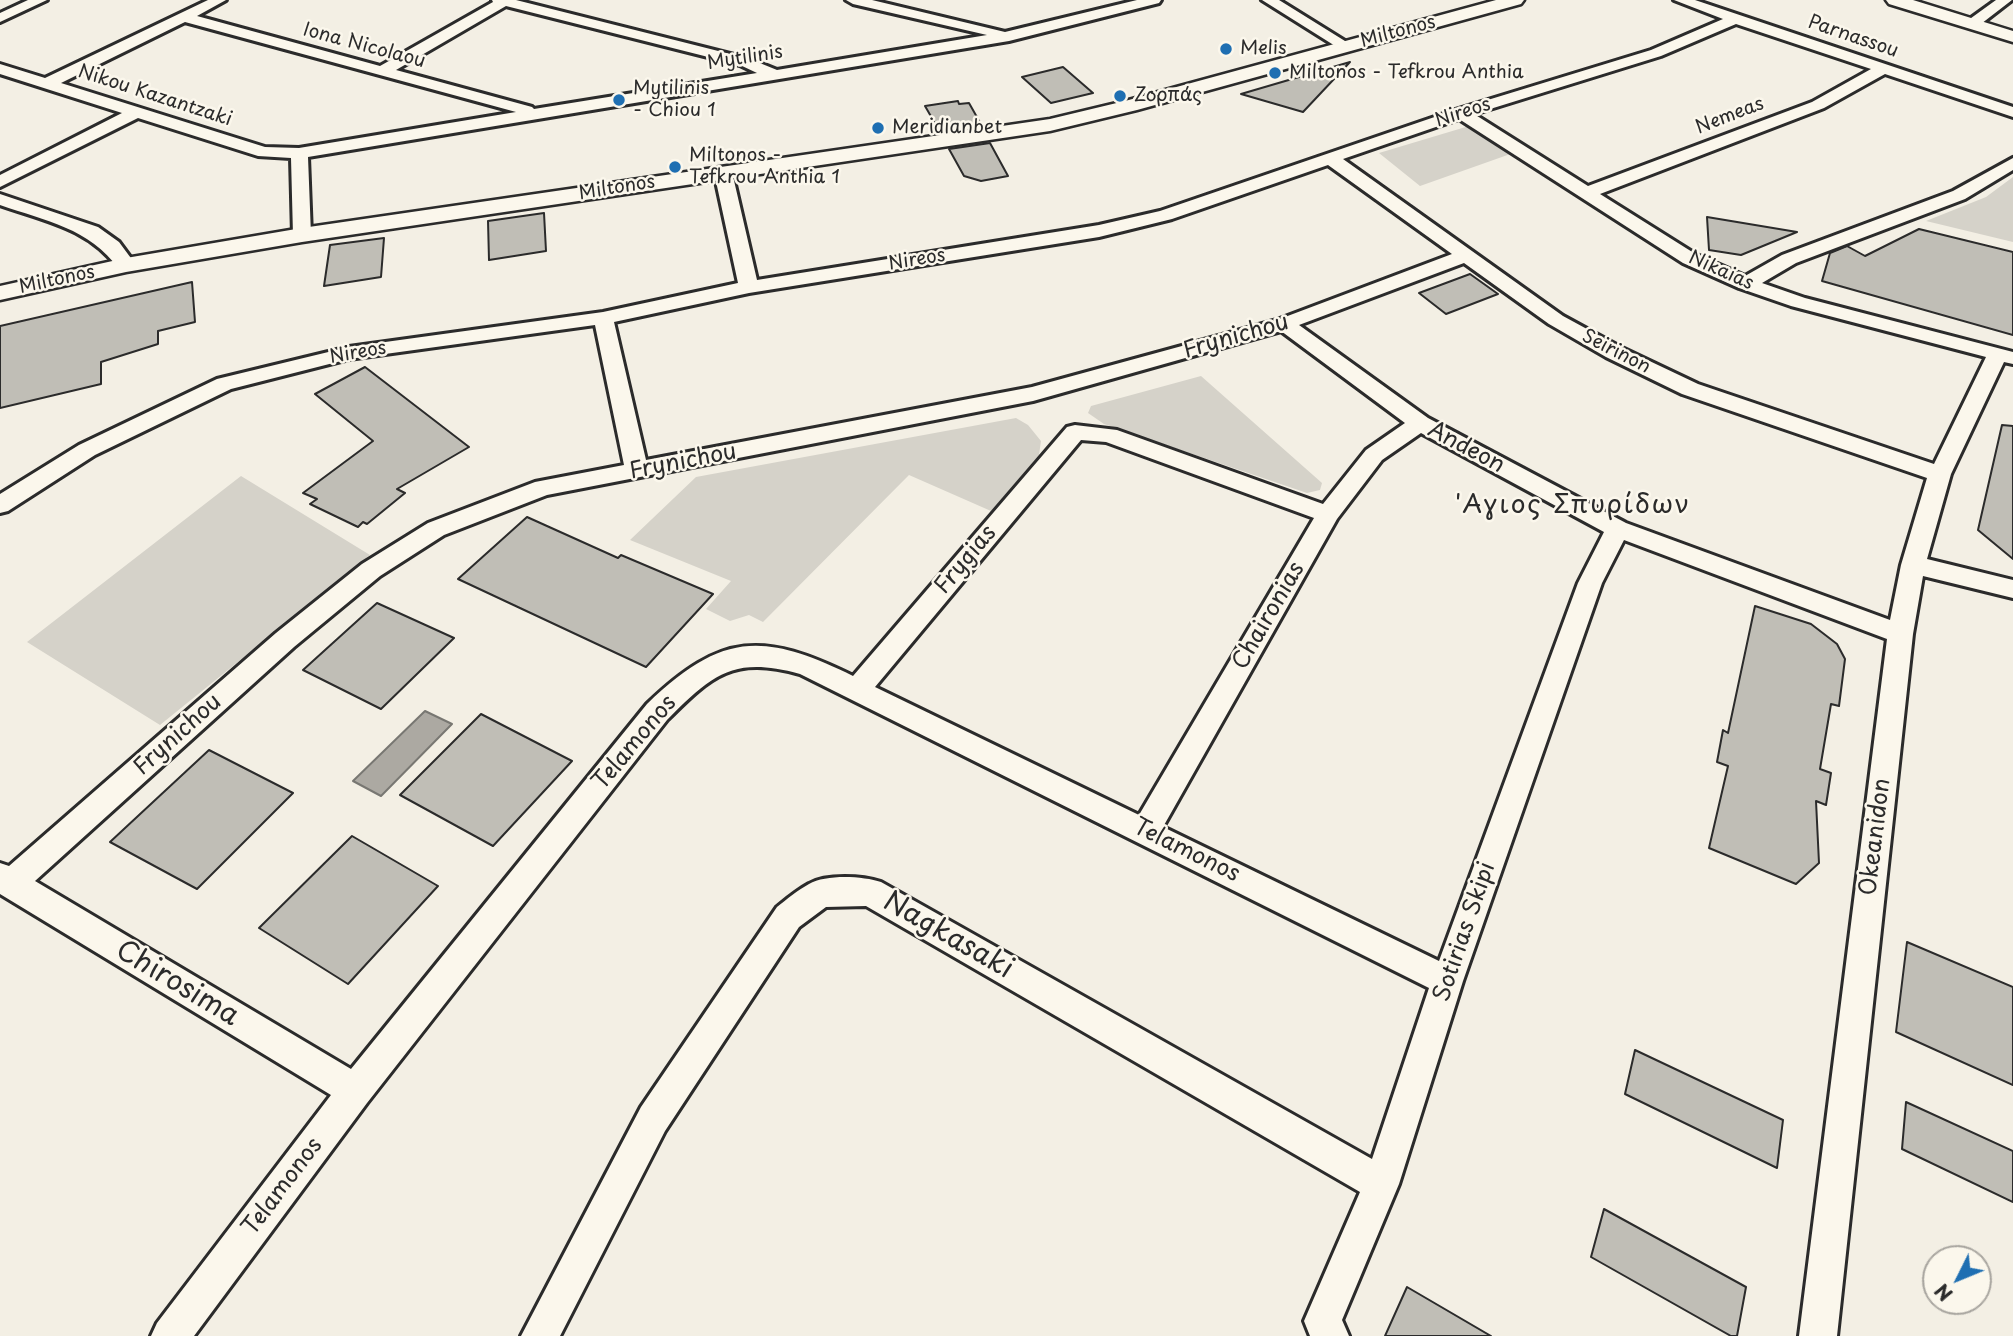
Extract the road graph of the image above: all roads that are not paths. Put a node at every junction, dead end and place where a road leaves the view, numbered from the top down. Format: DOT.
graph roads {
  1 [pos="40,0"];
  2 [pos="219,0"];
  3 [pos="853,0"];
  4 [pos="1154,0"];
  5 [pos="1269,0"];
  6 [pos="1515,0"];
  7 [pos="1681,0"];
  8 [pos="1895,0"];
  9 [pos="2005,0"];
  10 [pos="502,1"];
  11 [pos="184,16"];
  12 [pos="0,18"];
  13 [pos="1737,18"];
  14 [pos="1972,24"];
  15 [pos="1009,36"];
  16 [pos="2013,37"];
  17 [pos="1345,47"];
  18 [pos="1884,68"];
  19 [pos="0,69"];
  20 [pos="382,71"];
  21 [pos="775,75"];
  22 [pos="48,83"];
  23 [pos="136,112"];
  24 [pos="534,112"];
  25 [pos="2013,112"];
  26 [pos="1461,113"];
  27 [pos="299,153"];
  28 [pos="1330,158"];
  29 [pos="2013,163"];
  30 [pos="723,172"];
  31 [pos="0,182"];
  32 [pos="1586,193"];
  33 [pos="0,199"];
  34 [pos="302,235"];
  35 [pos="1467,255"];
  36 [pos="126,265"];
  37 [pos="1746,284"];
  38 [pos="749,287"];
  39 [pos="0,293"];
  40 [pos="603,318"];
  41 [pos="1283,324"];
  42 [pos="2005,357"];
  43 [pos="1420,424"];
  44 [pos="87,450"];
  45 [pos="637,470"];
  46 [pos="1940,474"];
  47 [pos="0,505"];
  48 [pos="1328,514"];
  49 [pos="1618,529"];
  50 [pos="1913,565"];
  51 [pos="2013,589"];
  52 [pos="1900,634"];
  53 [pos="858,689"];
  54 [pos="1145,831"];
  55 [pos="5,880"];
  56 [pos="1447,981"];
  57 [pos="355,1091"];
  58 [pos="1381,1184"];
  59 [pos="170,1336"];
  60 [pos="540,1336"];
  61 [pos="1330,1336"];
  62 [pos="1818,1336"];
  1 -- 12 [label="street"];
  2 -- 11 [label="street"];
  3 -- 15 [label="street"];
  4 -- 15 [label="street, Mytilinis"];
  5 -- 17 [label="street"];
  6 -- 17 [label="street, Miltonos"];
  7 -- 13 [label="street, Parnassou"];
  8 -- 14 [label="street"];
  9 -- 14 [label="street"];
  10 -- 20 [label="street"];
  10 -- 21 [label="street"];
  11 -- 20 [label="street, Iona Nicolaou"];
  11 -- 22 [label="street"];
  13 -- 18 [label="street, Parnassou"];
  13 -- 26 [label="street, Nireos"];
  14 -- 16 [label="street"];
  15 -- 21 [label="street, Mytilinis"];
  17 -- 30 [label="street, Miltonos"];
  18 -- 25 [label="street, Parnassou"];
  18 -- 32 [label="street, Nemeas"];
  19 -- 22 [label="street, Nikou Kazantzaki"];
  20 -- 24 [label="street, Iona Nicolaou"];
  21 -- 24 [label="street, Mytilinis"];
  22 -- 23 [label="street, Nikou Kazantzaki"];
  23 -- 27 [label="street, Nikou Kazantzaki"];
  23 -- 31 [label="street"];
  24 -- 27 [label="street, Mytilinis"];
  26 -- 28 [label="street, Nireos"];
  26 -- 32 [label="street, Nikaias"];
  27 -- 34 [label="street"];
  28 -- 35 [label="street, Seirinon"];
  28 -- 38 [label="street, Nireos"];
  29 -- 37 [label="street"];
  30 -- 34 [label="street, Miltonos"];
  30 -- 38 [label="street"];
  32 -- 37 [label="street, Nikaias"];
  33 -- 36 [label="street"];
  34 -- 36 [label="street, Miltonos"];
  35 -- 41 [label="street, Frynichou"];
  35 -- 46 [label="street, Seirinon"];
  36 -- 39 [label="street, Miltonos"];
  37 -- 42 [label="street, Nikaias"];
  38 -- 40 [label="street, Nireos"];
  40 -- 44 [label="street, Nireos"];
  40 -- 45 [label="street"];
  41 -- 43 [label="street, Andeon"];
  41 -- 45 [label="street, Frynichou"];
  42 -- 46 [label="street, Okeanidon"];
  43 -- 48 [label="street, Chaironias"];
  43 -- 49 [label="street, Andeon"];
  44 -- 47 [label="street"];
  45 -- 55 [label="street, Frynichou"];
  46 -- 50 [label="street, Okeanidon"];
  48 -- 53 [label="street, Frygias"];
  48 -- 54 [label="street, Chaironias"];
  49 -- 52 [label="street, Andeon"];
  49 -- 56 [label="street, Sotirias Skipi"];
  50 -- 51 [label="street"];
  50 -- 52 [label="street, Okeanidon"];
  52 -- 62 [label="street, Okeanidon"];
  53 -- 54 [label="street, Telamonos"];
  53 -- 57 [label="street, Telamonos"];
  54 -- 56 [label="street, Telamonos"];
  55 -- 57 [label="street, Chirosima"];
  56 -- 58 [label="street, Sotirias Skipi"];
  57 -- 59 [label="street, Telamonos"];
  58 -- 60 [label="street, Nagkasaki"];
  58 -- 61 [label="street, Sotirias Skipi"];
}
